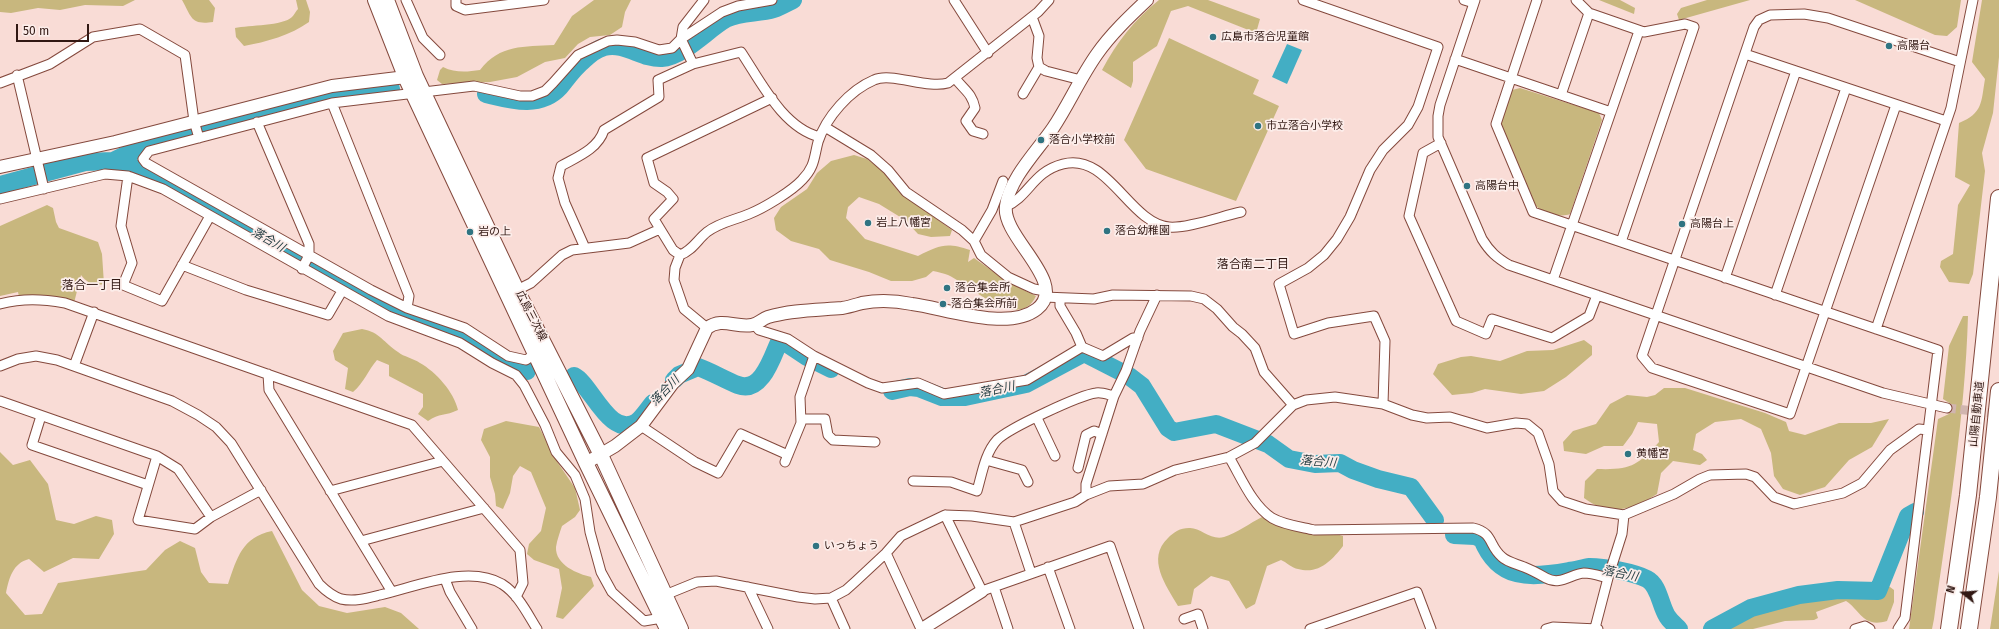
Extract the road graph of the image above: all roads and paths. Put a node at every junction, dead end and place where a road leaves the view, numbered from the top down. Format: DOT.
graph roads {
  1 [pos="375,0"];
  2 [pos="388,0"];
  3 [pos="406,0"];
  4 [pos="456,0"];
  5 [pos="544,0"];
  6 [pos="704,0"];
  7 [pos="772,0"];
  8 [pos="954,0"];
  9 [pos="1049,0"];
  10 [pos="1147,0"];
  11 [pos="1303,0"];
  12 [pos="1464,0"];
  13 [pos="1537,0"];
  14 [pos="1576,0"];
  15 [pos="1974,0"];
  16 [pos="513,2"];
  17 [pos="1474,2"];
  18 [pos="1589,13"];
  19 [pos="1032,17"];
  20 [pos="1639,31"];
  21 [pos="682,41"];
  22 [pos="988,52"];
  23 [pos="1745,54"];
  24 [pos="440,55"];
  25 [pos="1455,60"];
  26 [pos="1960,62"];
  27 [pos="693,64"];
  28 [pos="1039,67"];
  29 [pos="1796,71"];
  30 [pos="17,75"];
  31 [pos="411,77"];
  32 [pos="956,78"];
  33 [pos="1511,78"];
  34 [pos="1081,80"];
  35 [pos="0,82"];
  36 [pos="1846,88"];
  37 [pos="418,93"];
  38 [pos="1023,94"];
  39 [pos="1560,95"];
  40 [pos="772,98"];
  41 [pos="332,103"];
  42 [pos="1896,105"];
  43 [pos="1611,112"];
  44 [pos="194,121"];
  45 [pos="1946,121"];
  46 [pos="258,122"];
  47 [pos="825,127"];
  48 [pos="983,134"];
  49 [pos="820,137"];
  50 [pos="199,138"];
  51 [pos="1441,143"];
  52 [pos="37,161"];
  53 [pos="0,166"];
  54 [pos="128,176"];
  55 [pos="1002,181"];
  56 [pos="44,186"];
  57 [pos="1999,198"];
  58 [pos="0,199"];
  59 [pos="992,210"];
  60 [pos="1005,210"];
  61 [pos="1241,212"];
  62 [pos="210,216"];
  63 [pos="1572,225"];
  64 [pos="660,229"];
  65 [pos="974,242"];
  66 [pos="1621,242"];
  67 [pos="585,248"];
  68 [pos="680,255"];
  69 [pos="1674,260"];
  70 [pos="305,262"];
  71 [pos="182,266"];
  72 [pos="1725,278"];
  73 [pos="1554,280"];
  74 [pos="518,290"];
  75 [pos="342,291"];
  76 [pos="1045,294"];
  77 [pos="1157,295"];
  78 [pos="1597,295"];
  79 [pos="1775,295"];
  80 [pos="1060,298"];
  81 [pos="0,304"];
  82 [pos="407,308"];
  83 [pos="94,312"];
  84 [pos="1825,312"];
  85 [pos="1656,315"];
  86 [pos="754,324"];
  87 [pos="707,328"];
  88 [pos="1876,329"];
  89 [pos="1138,338"];
  90 [pos="1082,347"];
  91 [pos="540,351"];
  92 [pos="814,356"];
  93 [pos="0,366"];
  94 [pos="74,366"];
  95 [pos="1806,367"];
  96 [pos="268,374"];
  97 [pos="1999,391"];
  98 [pos="1114,396"];
  99 [pos="0,401"];
  100 [pos="1383,404"];
  101 [pos="1293,405"];
  102 [pos="1931,405"];
  103 [pos="1947,408"];
  104 [pos="41,416"];
  105 [pos="1037,418"];
  106 [pos="801,419"];
  107 [pos="641,426"];
  108 [pos="1928,430"];
  109 [pos="1102,434"];
  110 [pos="874,442"];
  111 [pos="157,456"];
  112 [pos="601,456"];
  113 [pos="1055,456"];
  114 [pos="1229,457"];
  115 [pos="986,460"];
  116 [pos="443,461"];
  117 [pos="586,463"];
  118 [pos="1078,468"];
  119 [pos="913,481"];
  120 [pos="1028,482"];
  121 [pos="148,485"];
  122 [pos="260,490"];
  123 [pos="330,491"];
  124 [pos="1086,495"];
  125 [pos="484,508"];
  126 [pos="945,515"];
  127 [pos="1624,515"];
  128 [pos="211,517"];
  129 [pos="1014,522"];
  130 [pos="361,541"];
  131 [pos="886,553"];
  132 [pos="1048,567"];
  133 [pos="1031,573"];
  134 [pos="1608,578"];
  135 [pos="445,579"];
  136 [pos="748,587"];
  137 [pos="994,587"];
  138 [pos="982,591"];
  139 [pos="392,592"];
  140 [pos="665,595"];
  141 [pos="516,597"];
  142 [pos="831,598"];
  143 [pos="1184,619"];
  144 [pos="665,623"];
  145 [pos="472,629"];
  146 [pos="537,629"];
  147 [pos="681,629"];
  148 [pos="768,629"];
  149 [pos="845,629"];
  150 [pos="921,629"];
  151 [pos="1008,629"];
  152 [pos="1070,629"];
  153 [pos="1139,629"];
  154 [pos="1203,629"];
  155 [pos="1310,629"];
  156 [pos="1431,629"];
  157 [pos="1546,629"];
  158 [pos="1596,629"];
  159 [pos="1855,629"];
  160 [pos="1870,629"];
  161 [pos="1898,629"];
  162 [pos="1949,629"];
  163 [pos="1969,629"];
  1 -- 31 [label="main road, 広島三次線"];
  2 -- 31 [label="main road, 広島三次線"];
  3 -- 24 [label="street"];
  4 -- 16 [label="street"];
  5 -- 16 [label="street"];
  6 -- 21 [label="street"];
  7 -- 21 [label="street"];
  8 -- 22 [label="street"];
  9 -- 19 [label="street"];
  10 -- 34 [label="street"];
  11 -- 100 [label="street"];
  12 -- 17 [label="street"];
  13 -- 33 [label="street"];
  14 -- 18 [label="street"];
  15 -- 26 [label="street"];
  17 -- 25 [label="street"];
  18 -- 20 [label="street"];
  18 -- 39 [label="street"];
  19 -- 22 [label="street"];
  19 -- 28 [label="street"];
  20 -- 43 [label="street"];
  20 -- 66 [label="street"];
  21 -- 27 [label="street"];
  21 -- 37 [label="street"];
  22 -- 32 [label="street"];
  23 -- 26 [label="street"];
  23 -- 29 [label="street"];
  23 -- 69 [label="street"];
  25 -- 33 [label="street"];
  25 -- 51 [label="street"];
  26 -- 45 [label="street"];
  27 -- 40 [label="street"];
  27 -- 67 [label="street"];
  28 -- 34 [label="street"];
  28 -- 38 [label="street"];
  29 -- 36 [label="street"];
  29 -- 72 [label="street"];
  30 -- 35 [label="street"];
  30 -- 44 [label="street"];
  30 -- 52 [label="street"];
  31 -- 37 [label="main road, 広島三次線"];
  31 -- 44 [label="street"];
  32 -- 47 [label="street"];
  32 -- 48 [label="street"];
  33 -- 39 [label="street"];
  33 -- 63 [label="street"];
  34 -- 60 [label="street"];
  36 -- 42 [label="street"];
  36 -- 79 [label="street"];
  37 -- 41 [label="street"];
  37 -- 74 [label="main road, 広島三次線"];
  37 -- 91 [label="main road, 広島三次線"];
  39 -- 43 [label="street"];
  40 -- 49 [label="street"];
  40 -- 64 [label="street"];
  41 -- 46 [label="street"];
  41 -- 82 [label="street"];
  42 -- 45 [label="street"];
  42 -- 84 [label="street"];
  43 -- 63 [label="street"];
  44 -- 50 [label="street"];
  44 -- 52 [label="street"];
  45 -- 88 [label="street"];
  46 -- 50 [label="street"];
  46 -- 70 [label="street"];
  47 -- 49 [label="street"];
  47 -- 65 [label="street"];
  49 -- 68 [label="street"];
  50 -- 70 [label="street"];
  51 -- 73 [label="street"];
  51 -- 78 [label="street"];
  52 -- 53 [label="street"];
  52 -- 56 [label="street"];
  54 -- 56 [label="street"];
  54 -- 62 [label="street"];
  54 -- 71 [label="street"];
  55 -- 59 [label="street"];
  56 -- 58 [label="street"];
  57 -- 162 [label="highway, 山陽自動車道"];
  59 -- 60 [label="street"];
  59 -- 65 [label="street"];
  60 -- 61 [label="street"];
  60 -- 76 [label="street"];
  62 -- 70 [label="street"];
  62 -- 71 [label="street"];
  63 -- 66 [label="street"];
  63 -- 73 [label="street"];
  64 -- 67 [label="street"];
  64 -- 68 [label="street"];
  65 -- 76 [label="street"];
  66 -- 69 [label="street"];
  67 -- 74 [label="street"];
  68 -- 87 [label="street"];
  69 -- 72 [label="street"];
  69 -- 85 [label="street"];
  70 -- 75 [label="street"];
  70 -- 82 [label="street"];
  71 -- 75 [label="street"];
  72 -- 79 [label="street"];
  73 -- 78 [label="street"];
  74 -- 91 [label="main road, 広島三次線"];
  75 -- 144 [label="street"];
  76 -- 80 [label="street"];
  76 -- 86 [label="street"];
  77 -- 80 [label="street"];
  77 -- 89 [label="street"];
  77 -- 101 [label="street"];
  78 -- 85 [label="street"];
  79 -- 84 [label="street"];
  80 -- 90 [label="street"];
  81 -- 83 [label="street"];
  82 -- 91 [label="street"];
  83 -- 94 [label="street"];
  83 -- 96 [label="street"];
  84 -- 88 [label="street"];
  84 -- 95 [label="street"];
  85 -- 95 [label="street"];
  85 -- 95 [label="street"];
  86 -- 87 [label="street"];
  86 -- 92 [label="street"];
  87 -- 107 [label="street"];
  88 -- 102 [label="street"];
  89 -- 90 [label="street"];
  89 -- 98 [label="street"];
  90 -- 92 [label="street"];
  91 -- 112 [label="main road, 広島三次線"];
  91 -- 117 [label="main road, 広島三次線"];
  92 -- 106 [label="street"];
  93 -- 94 [label="street"];
  94 -- 122 [label="street"];
  95 -- 102 [label="street"];
  96 -- 116 [label="street"];
  96 -- 123 [label="street"];
  97 -- 163 [label="highway, 山陽自動車道"];
  98 -- 105 [label="street"];
  98 -- 109 [label="street"];
  99 -- 104 [label="street"];
  100 -- 101 [label="street"];
  100 -- 127 [label="street"];
  101 -- 114 [label="street"];
  102 -- 103 [label="street"];
  102 -- 108 [label="street"];
  104 -- 111 [label="street"];
  104 -- 121 [label="street"];
  105 -- 113 [label="street"];
  105 -- 115 [label="street"];
  106 -- 107 [label="street"];
  106 -- 110 [label="street"];
  107 -- 112 [label="street"];
  108 -- 127 [label="street"];
  108 -- 161 [label="street"];
  109 -- 118 [label="street"];
  109 -- 124 [label="street"];
  111 -- 121 [label="street"];
  111 -- 128 [label="street"];
  112 -- 117 [label="street"];
  112 -- 140 [label="main road, 広島三次線"];
  114 -- 124 [label="street"];
  114 -- 134 [label="street"];
  115 -- 119 [label="street"];
  115 -- 120 [label="street"];
  116 -- 123 [label="street"];
  116 -- 125 [label="street"];
  117 -- 144 [label="main road, 広島三次線"];
  121 -- 128 [label="street"];
  122 -- 128 [label="street"];
  122 -- 139 [label="street"];
  123 -- 130 [label="street"];
  124 -- 129 [label="street"];
  125 -- 130 [label="street"];
  125 -- 141 [label="street"];
  126 -- 129 [label="street"];
  126 -- 131 [label="street"];
  126 -- 138 [label="street"];
  127 -- 134 [label="street"];
  129 -- 133 [label="street"];
  130 -- 139 [label="street"];
  131 -- 142 [label="street"];
  131 -- 150 [label="street"];
  132 -- 133 [label="street"];
  132 -- 152 [label="street"];
  132 -- 153 [label="street"];
  133 -- 137 [label="street"];
  134 -- 158 [label="street"];
  135 -- 139 [label="street"];
  135 -- 141 [label="street"];
  135 -- 145 [label="street"];
  136 -- 140 [label="street"];
  136 -- 142 [label="street"];
  136 -- 148 [label="street"];
  137 -- 138 [label="street"];
  137 -- 151 [label="street"];
  138 -- 150 [label="street"];
  140 -- 147 [label="main road, 広島三次線"];
  141 -- 146 [label="street"];
  142 -- 149 [label="street"];
  143 -- 154 [label="street"];
  155 -- 156 [label="street"];
  157 -- 158 [label="street"];
  159 -- 160 [label="street"];
}
